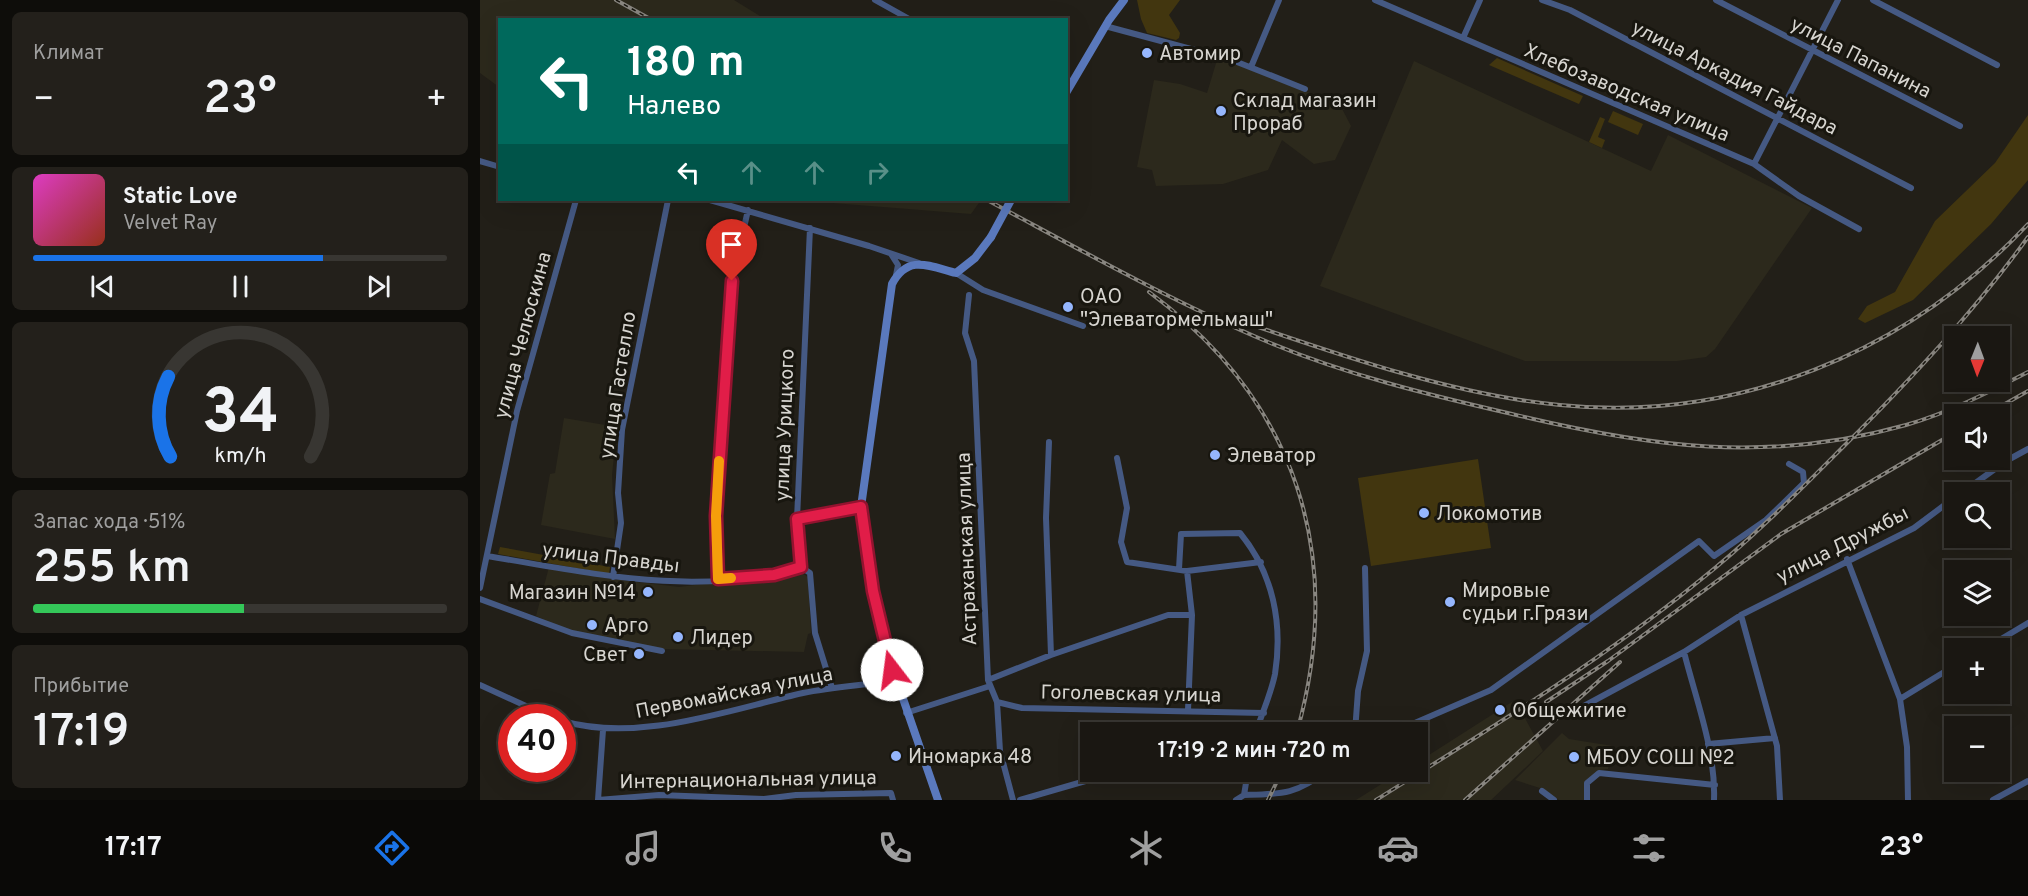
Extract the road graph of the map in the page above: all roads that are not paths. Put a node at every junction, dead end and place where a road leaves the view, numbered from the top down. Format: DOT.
graph roads {
  1 [pos="875,0"];
  2 [pos="1116,0"];
  3 [pos="1124,0"];
  4 [pos="1279,0"];
  5 [pos="1375,0"];
  6 [pos="1480,0"];
  7 [pos="1542,0"];
  8 [pos="1716,0"];
  9 [pos="1838,0"];
  10 [pos="1873,0"];
  11 [pos="906,18"];
  12 [pos="1107,23"];
  13 [pos="1463,38"];
  14 [pos="1813,52"];
  15 [pos="1997,65"];
  16 [pos="1251,67"];
  17 [pos="1305,89"];
  18 [pos="1068,90"];
  19 [pos="1778,117"];
  20 [pos="1960,126"];
  21 [pos="480,161"];
  22 [pos="1754,164"];
  23 [pos="498,166"];
  24 [pos="1911,188"];
  25 [pos="576,201"];
  26 [pos="669,201"];
  27 [pos="714,201"];
  28 [pos="1010,201"];
  29 [pos="748,210"];
  30 [pos="810,228"];
  31 [pos="1859,229"];
  32 [pos="891,254"];
  33 [pos="921,264"];
  34 [pos="956,273"];
  35 [pos="896,275"];
  36 [pos="969,295"];
  37 [pos="1083,326"];
  38 [pos="1049,442"];
  39 [pos="2028,449"];
  40 [pos="1117,459"];
  41 [pos="1789,464"];
  42 [pos="1976,482"];
  43 [pos="1944,506"];
  44 [pos="861,507"];
  45 [pos="797,519"];
  46 [pos="487,556"];
  47 [pos="1847,559"];
  48 [pos="1261,562"];
  49 [pos="801,567"];
  50 [pos="1365,568"];
  51 [pos="1179,569"];
  52 [pos="1187,571"];
  53 [pos="613,577"];
  54 [pos="718,579"];
  55 [pos="480,587"];
  56 [pos="480,599"];
  57 [pos="1192,615"];
  58 [pos="1741,615"];
  59 [pos="2028,623"];
  60 [pos="2003,638"];
  61 [pos="662,651"];
  62 [pos="1684,652"];
  63 [pos="1051,655"];
  64 [pos="1944,672"];
  65 [pos="876,683"];
  66 [pos="989,683"];
  67 [pos="480,684"];
  68 [pos="832,688"];
  69 [pos="1900,699"];
  70 [pos="998,702"];
  71 [pos="522,704"];
  72 [pos="1584,706"];
  73 [pos="1188,710"];
  74 [pos="906,713"];
  75 [pos="1264,713"];
  76 [pos="1260,722"];
  77 [pos="1356,722"];
  78 [pos="1417,722"];
  79 [pos="576,724"];
  80 [pos="603,730"];
  81 [pos="1775,738"];
  82 [pos="1708,744"];
  83 [pos="2028,780"];
  84 [pos="1082,782"];
  85 [pos="1246,782"];
  86 [pos="1312,782"];
  87 [pos="1715,785"];
  88 [pos="1542,792"];
  89 [pos="1244,795"];
  90 [pos="598,800"];
  91 [pos="893,800"];
  92 [pos="938,800"];
  93 [pos="1013,800"];
  94 [pos="1020,800"];
  95 [pos="1236,800"];
  96 [pos="1554,800"];
  97 [pos="1587,800"];
  98 [pos="1714,800"];
  99 [pos="1780,800"];
  100 [pos="1908,800"];
  101 [pos="1993,800"];
  1 -- 11 [label="street"];
  2 -- 12 [label="street"];
  3 -- 12 [label="street"];
  4 -- 16 [label="street"];
  5 -- 13 [label="street, Хлебозаводская улица"];
  6 -- 13 [label="street"];
  7 -- 19 [label="street, улица Аркадия Гайдара"];
  8 -- 14 [label="street, улица Папанина"];
  9 -- 14 [label="street"];
  10 -- 15 [label="street"];
  12 -- 16 [label="street"];
  12 -- 18 [label="street"];
  13 -- 22 [label="street, Хлебозаводская улица"];
  14 -- 19 [label="street"];
  14 -- 20 [label="street, улица Папанина"];
  16 -- 17 [label="street"];
  19 -- 22 [label="street"];
  19 -- 24 [label="street, улица Аркадия Гайдара"];
  21 -- 23 [label="street"];
  22 -- 31 [label="street, Хлебозаводская улица"];
  25 -- 46 [label="street, улица Челюскина"];
  26 -- 53 [label="street, улица Гастелло"];
  27 -- 29 [label="street"];
  28 -- 34 [label="street, bridge"];
  29 -- 30 [label="street"];
  29 -- 54 [label="street"];
  30 -- 32 [label="street"];
  30 -- 45 [label="street, улица Урицкого"];
  32 -- 33 [label="street"];
  32 -- 35 [label="street"];
  33 -- 34 [label="street"];
  33 -- 35 [label="street"];
  34 -- 37 [label="street"];
  35 -- 44 [label="street"];
  36 -- 66 [label="street, Астраханская улица"];
  38 -- 63 [label="street"];
  39 -- 42 [label="street"];
  40 -- 51 [label="street"];
  41 -- 78 [label="street"];
  43 -- 47 [label="street, улица Дружбы"];
  44 -- 45 [label="street"];
  44 -- 74 [label="street"];
  45 -- 49 [label="street, улица Урицкого"];
  46 -- 53 [label="street, улица Правды"];
  46 -- 55 [label="street, улица Челюскина"];
  47 -- 58 [label="street, улица Дружбы"];
  47 -- 69 [label="street"];
  48 -- 51 [label="street"];
  48 -- 52 [label="street"];
  48 -- 75 [label="street"];
  49 -- 54 [label="street, улица Правды"];
  49 -- 68 [label="street, улица Урицкого"];
  50 -- 77 [label="street"];
  51 -- 52 [label="street"];
  52 -- 57 [label="street"];
  53 -- 54 [label="street, улица Правды"];
  56 -- 61 [label="street"];
  57 -- 63 [label="street"];
  57 -- 73 [label="street"];
  58 -- 62 [label="street, улица Дружбы"];
  58 -- 81 [label="street"];
  59 -- 60 [label="street"];
  62 -- 72 [label="street, улица Дружбы"];
  62 -- 82 [label="street"];
  63 -- 66 [label="street"];
  64 -- 69 [label="street"];
  65 -- 68 [label="street, Первомайская улица"];
  66 -- 70 [label="street, Астраханская улица"];
  66 -- 74 [label="street"];
  67 -- 71 [label="street"];
  68 -- 80 [label="street, Первомайская улица"];
  69 -- 100 [label="street"];
  70 -- 73 [label="street, Гоголевская улица"];
  70 -- 93 [label="street, Астраханская улица"];
  73 -- 75 [label="street, Гоголевская улица"];
  74 -- 92 [label="street"];
  75 -- 76 [label="street"];
  79 -- 80 [label="street, Первомайская улица"];
  80 -- 90 [label="street"];
  81 -- 82 [label="street"];
  81 -- 99 [label="street"];
  82 -- 87 [label="street"];
  83 -- 101 [label="street"];
  84 -- 94 [label="street"];
  85 -- 89 [label="street"];
  86 -- 89 [label="street"];
  87 -- 97 [label="street"];
  87 -- 98 [label="street"];
  88 -- 96 [label="street"];
  89 -- 95 [label="street"];
  90 -- 91 [label="street, Интернациональная улица"];
}
